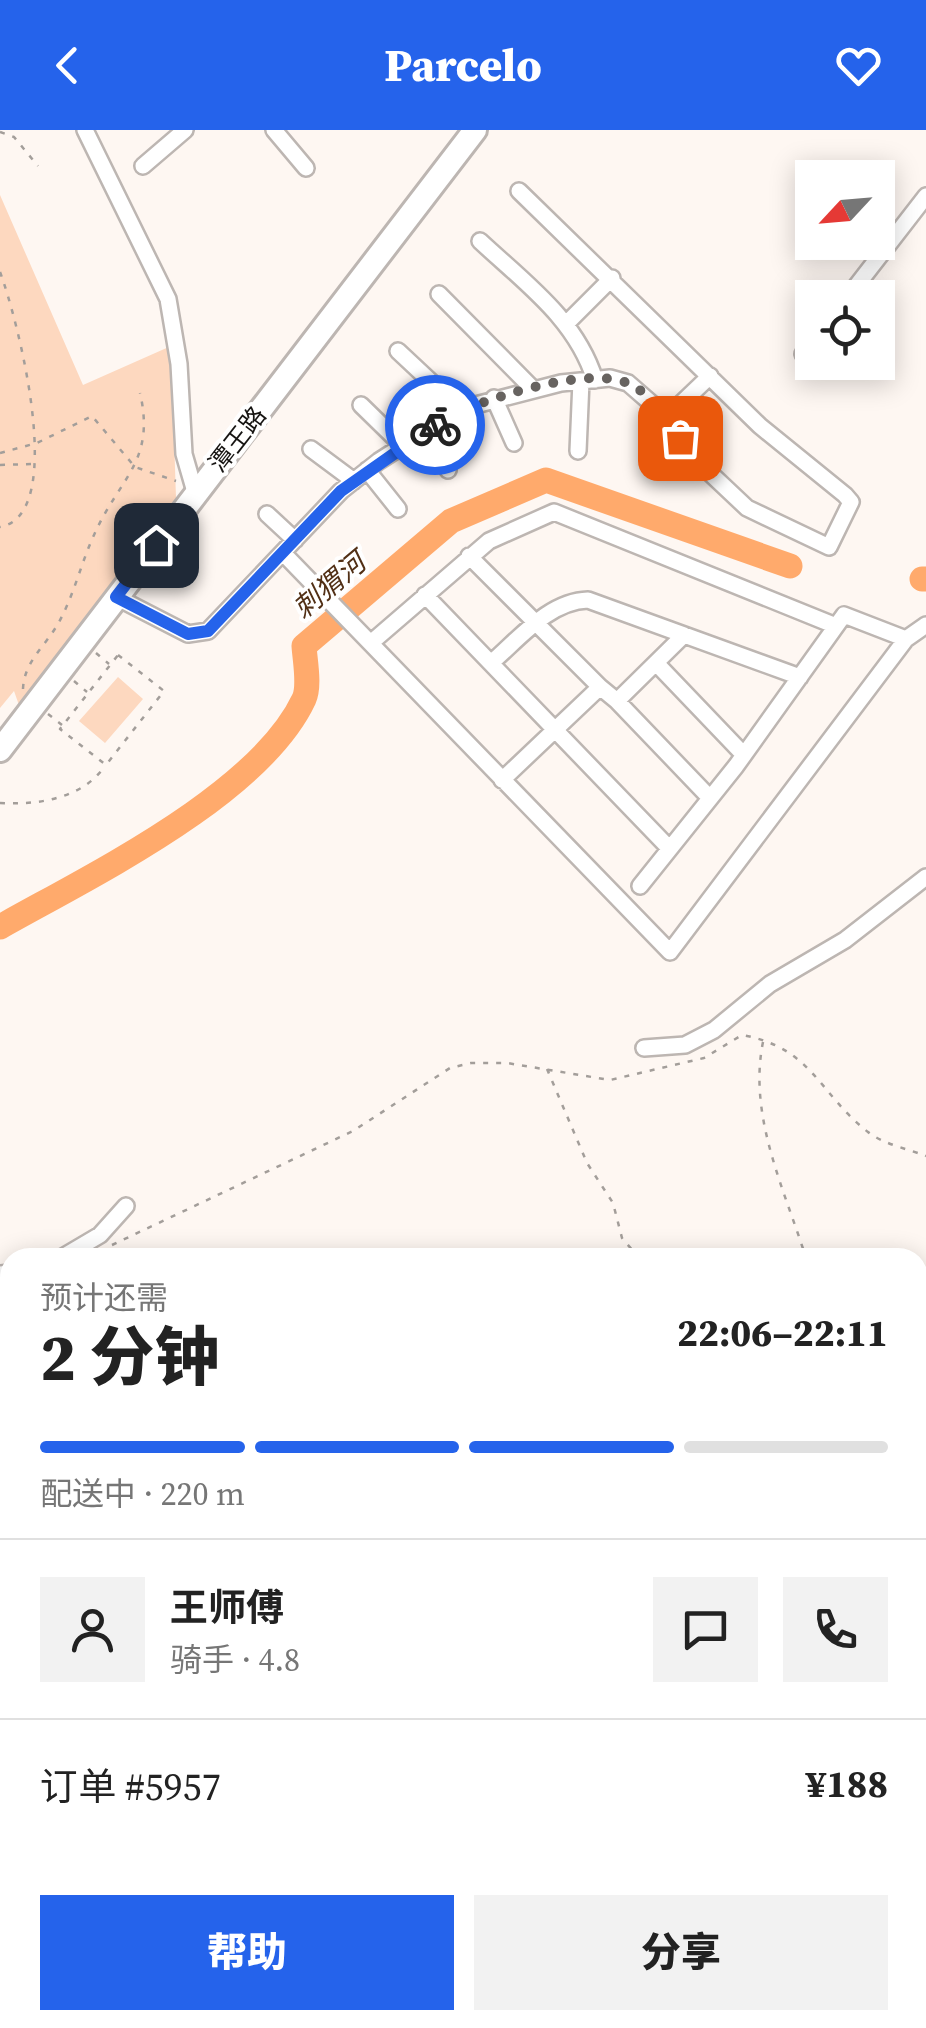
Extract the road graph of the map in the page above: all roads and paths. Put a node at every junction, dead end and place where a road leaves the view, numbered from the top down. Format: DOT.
graph roads {
  1 [pos="86,130"];
  2 [pos="185,130"];
  3 [pos="274,130"];
  4 [pos="475,130"];
  5 [pos="0,132"];
  6 [pos="38,166"];
  7 [pos="144,166"];
  8 [pos="306,168"];
  9 [pos="519,190"];
  10 [pos="926,196"];
  11 [pos="480,240"];
  12 [pos="0,272"];
  13 [pos="612,278"];
  14 [pos="861,280"];
  15 [pos="438,294"];
  16 [pos="567,322"];
  17 [pos="398,351"];
  18 [pos="710,376"];
  19 [pos="588,380"];
  20 [pos="532,388"];
  21 [pos="140,393"];
  22 [pos="494,398"];
  23 [pos="360,405"];
  24 [pos="460,409"];
  25 [pos="667,417"];
  26 [pos="426,431"];
  27 [pos="37,443"];
  28 [pos="514,443"];
  29 [pos="403,446"];
  30 [pos="311,449"];
  31 [pos="578,450"];
  32 [pos="0,452"];
  33 [pos="36,464"];
  34 [pos="0,465"];
  35 [pos="135,467"];
  36 [pos="448,470"];
  37 [pos="360,476"];
  38 [pos="194,489"];
  39 [pos="398,509"];
  40 [pos="267,514"];
  41 [pos="0,527"];
  42 [pos="295,540"];
  43 [pos="282,553"];
  44 [pos="469,556"];
  45 [pos="425,595"];
  46 [pos="116,597"];
  47 [pos="536,623"];
  48 [pos="836,626"];
  49 [pos="926,626"];
  50 [pos="684,635"];
  51 [pos="906,639"];
  52 [pos="373,642"];
  53 [pos="490,663"];
  54 [pos="656,663"];
  55 [pos="800,677"];
  56 [pos="600,686"];
  57 [pos="617,702"];
  58 [pos="32,708"];
  59 [pos="555,730"];
  60 [pos="0,750"];
  61 [pos="744,754"];
  62 [pos="106,765"];
  63 [pos="502,780"];
  64 [pos="710,798"];
  65 [pos="0,804"];
  66 [pos="669,848"];
  67 [pos="926,877"];
  68 [pos="640,886"];
  69 [pos="764,1039"];
  70 [pos="644,1048"];
  71 [pos="546,1069"];
  72 [pos="926,1156"];
  73 [pos="126,1206"];
  74 [pos="78,1248"];
  75 [pos="107,1248"];
  76 [pos="630,1248"];
  77 [pos="802,1248"];
  1 -- 38 [label="street"];
  2 -- 7 [label="street"];
  3 -- 8 [label="street"];
  4 -- 38 [label="highway, 潭王路"];
  5 -- 6 [label="path"];
  9 -- 13 [label="street"];
  10 -- 14 [label="street"];
  11 -- 16 [label="street"];
  12 -- 27 [label="path"];
  13 -- 16 [label="street"];
  13 -- 18 [label="street"];
  15 -- 20 [label="street"];
  16 -- 19 [label="street"];
  17 -- 24 [label="street"];
  18 -- 25 [label="street"];
  18 -- 25 [label="street"];
  19 -- 20 [label="street"];
  19 -- 25 [label="street"];
  19 -- 31 [label="street"];
  20 -- 22 [label="street"];
  21 -- 35 [label="path"];
  22 -- 24 [label="street"];
  22 -- 28 [label="street"];
  23 -- 29 [label="street"];
  24 -- 26 [label="street"];
  26 -- 29 [label="street"];
  26 -- 36 [label="street"];
  27 -- 32 [label="path"];
  27 -- 33 [label="path"];
  27 -- 35 [label="path"];
  29 -- 37 [label="street"];
  30 -- 37 [label="street"];
  33 -- 34 [label="path"];
  33 -- 41 [label="path"];
  35 -- 38 [label="path"];
  35 -- 58 [label="path"];
  37 -- 39 [label="street"];
  37 -- 42 [label="street"];
  38 -- 46 [label="highway, 潭王路"];
  40 -- 42 [label="street"];
  42 -- 43 [label="street"];
  43 -- 46 [label="street"];
  43 -- 52 [label="street"];
  44 -- 45 [label="street"];
  44 -- 47 [label="street"];
  44 -- 48 [label="street"];
  45 -- 52 [label="street"];
  45 -- 53 [label="street"];
  46 -- 58 [label="highway, 潭王路"];
  47 -- 50 [label="street"];
  47 -- 53 [label="street"];
  47 -- 56 [label="street"];
  48 -- 51 [label="street"];
  48 -- 55 [label="street"];
  49 -- 51 [label="street"];
  50 -- 54 [label="street"];
  50 -- 55 [label="street"];
  51 -- 63 [label="street"];
  52 -- 63 [label="street"];
  53 -- 59 [label="street"];
  54 -- 57 [label="street"];
  54 -- 61 [label="street"];
  55 -- 61 [label="street"];
  56 -- 57 [label="street"];
  56 -- 59 [label="street"];
  57 -- 64 [label="street"];
  58 -- 60 [label="highway, 潭王路"];
  59 -- 63 [label="street"];
  59 -- 66 [label="street"];
  61 -- 64 [label="street"];
  62 -- 62 [label="path"];
  62 -- 65 [label="path"];
  64 -- 66 [label="street"];
  66 -- 68 [label="street"];
  67 -- 70 [label="street"];
  69 -- 71 [label="path"];
  69 -- 72 [label="path"];
  69 -- 77 [label="path"];
  71 -- 75 [label="path"];
  71 -- 76 [label="path"];
  73 -- 74 [label="street"];
}
